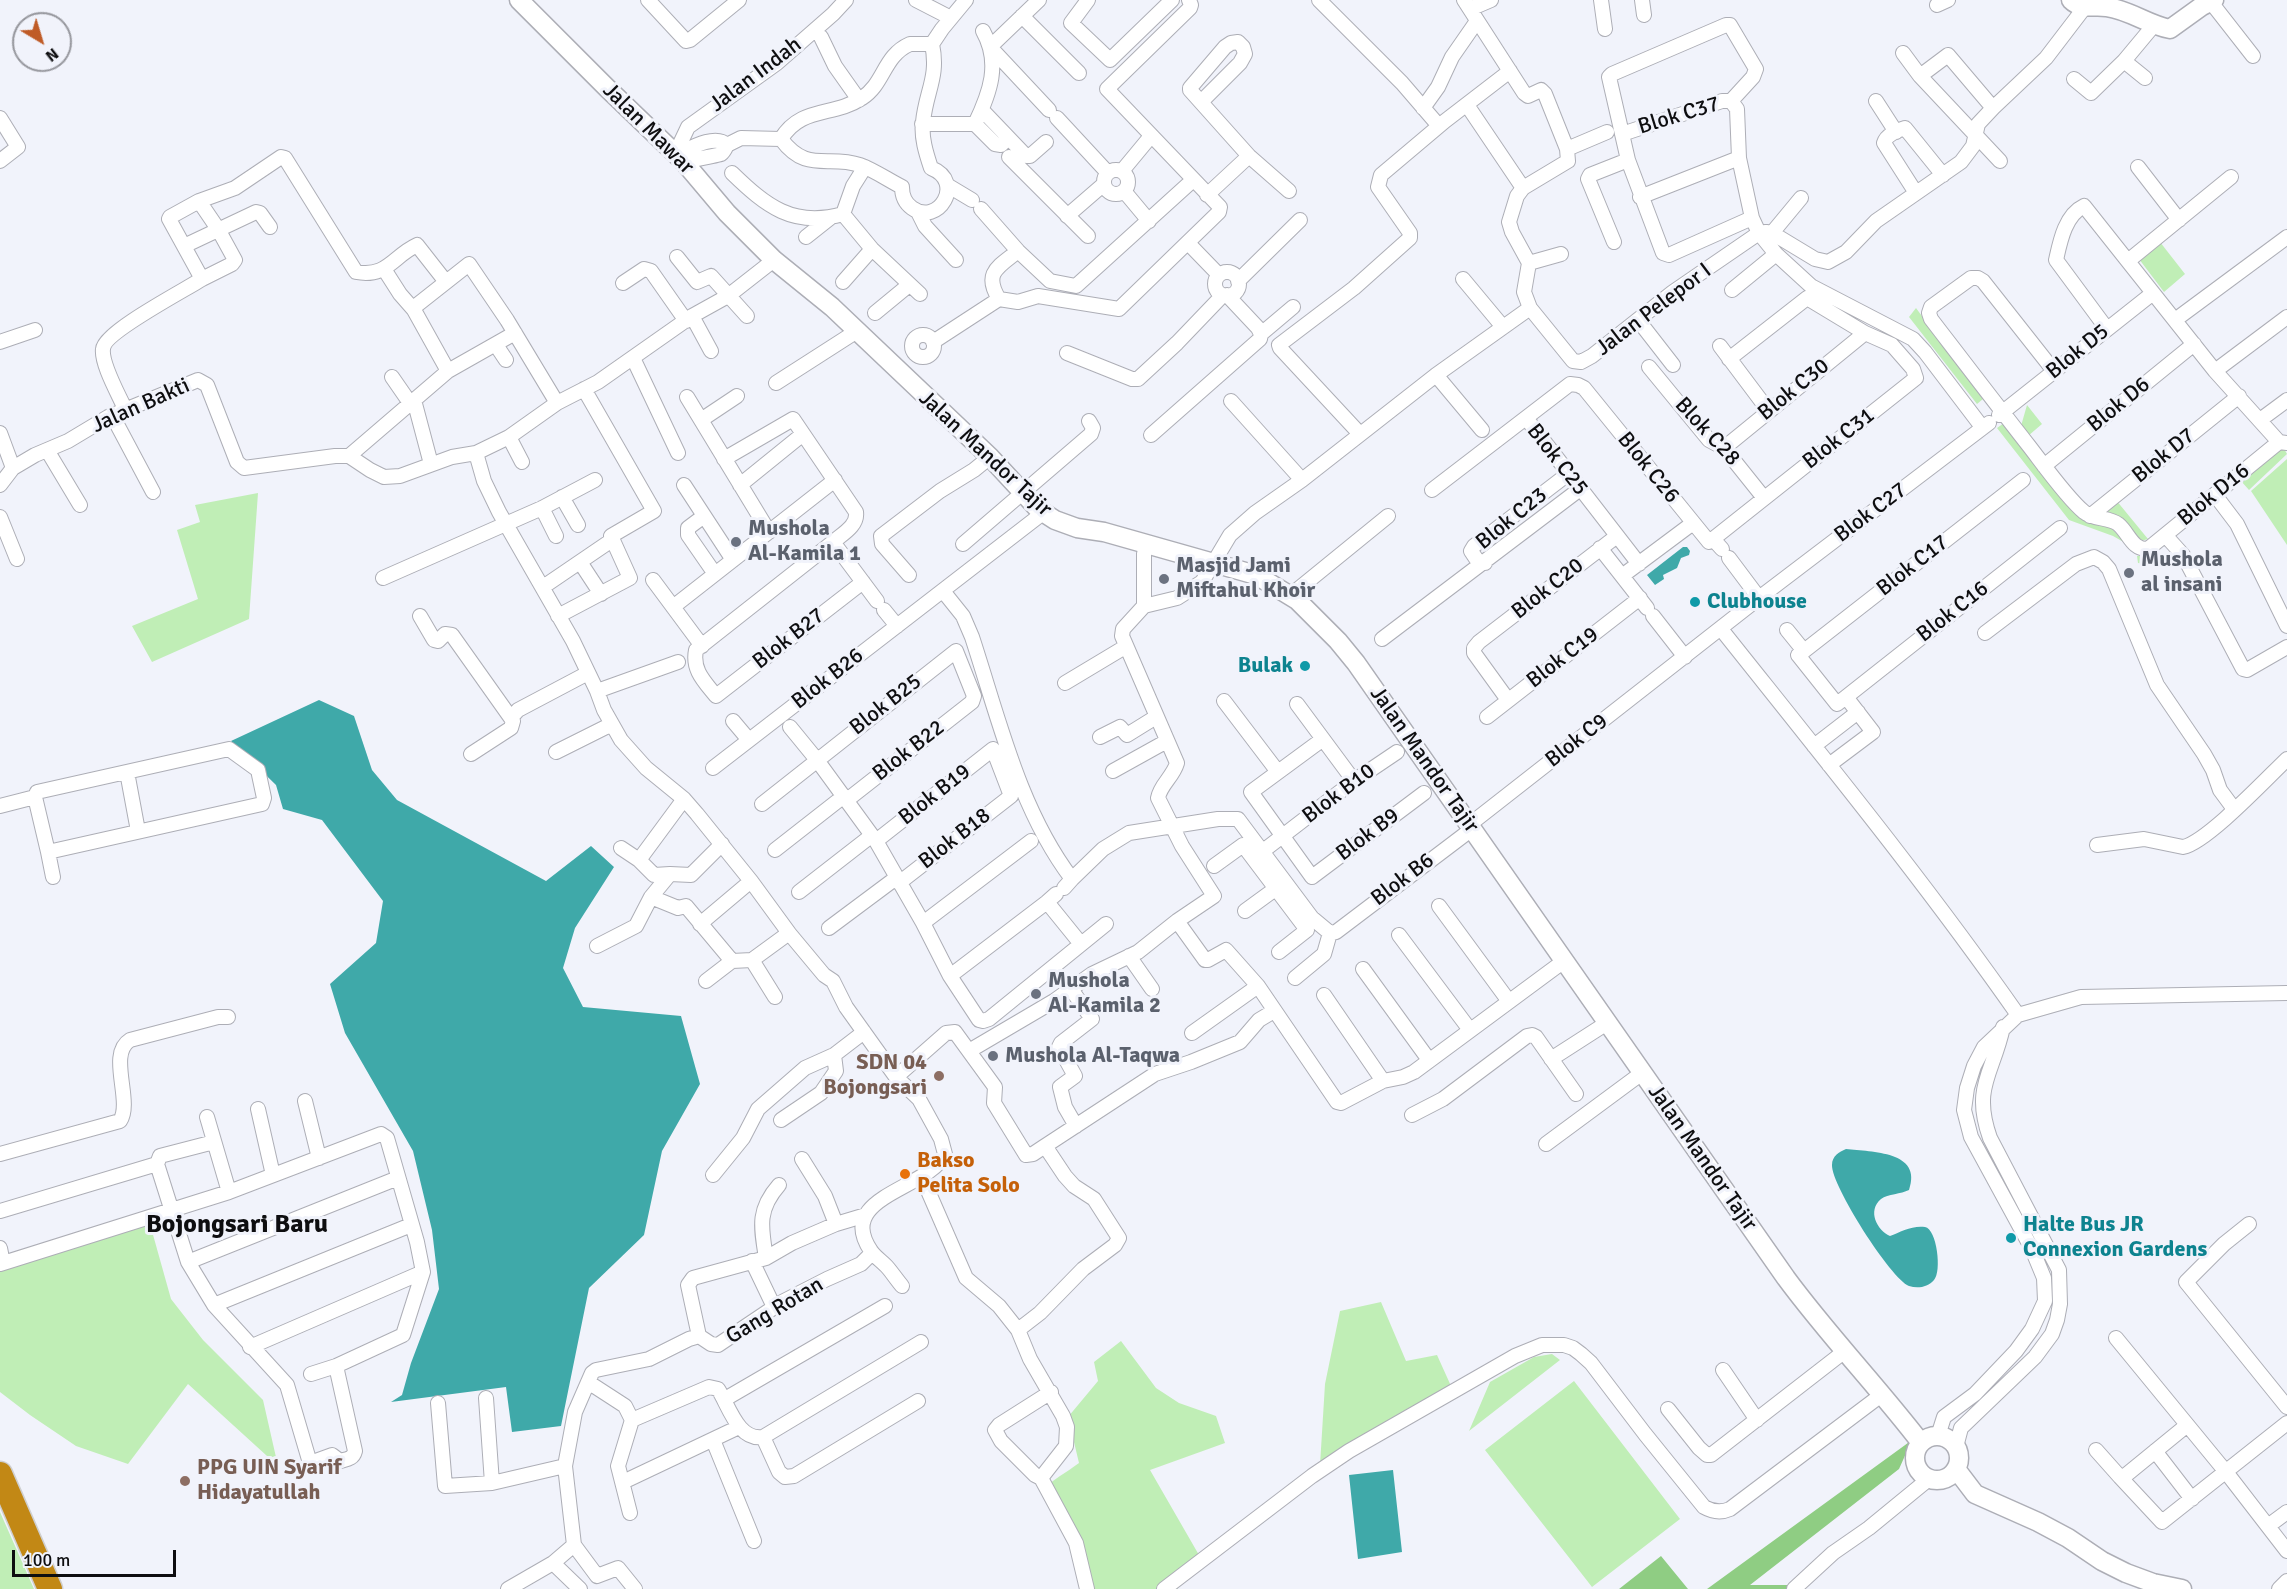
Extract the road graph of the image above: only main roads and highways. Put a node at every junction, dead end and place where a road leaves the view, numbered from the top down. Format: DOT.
graph roads {
  1 [pos="0,1474"];
  2 [pos="0,1503"];
  3 [pos="36,1589"];
  4 [pos="50,1589"];
  1 -- 4 [label="highway"];
  2 -- 3 [label="highway"];
}
